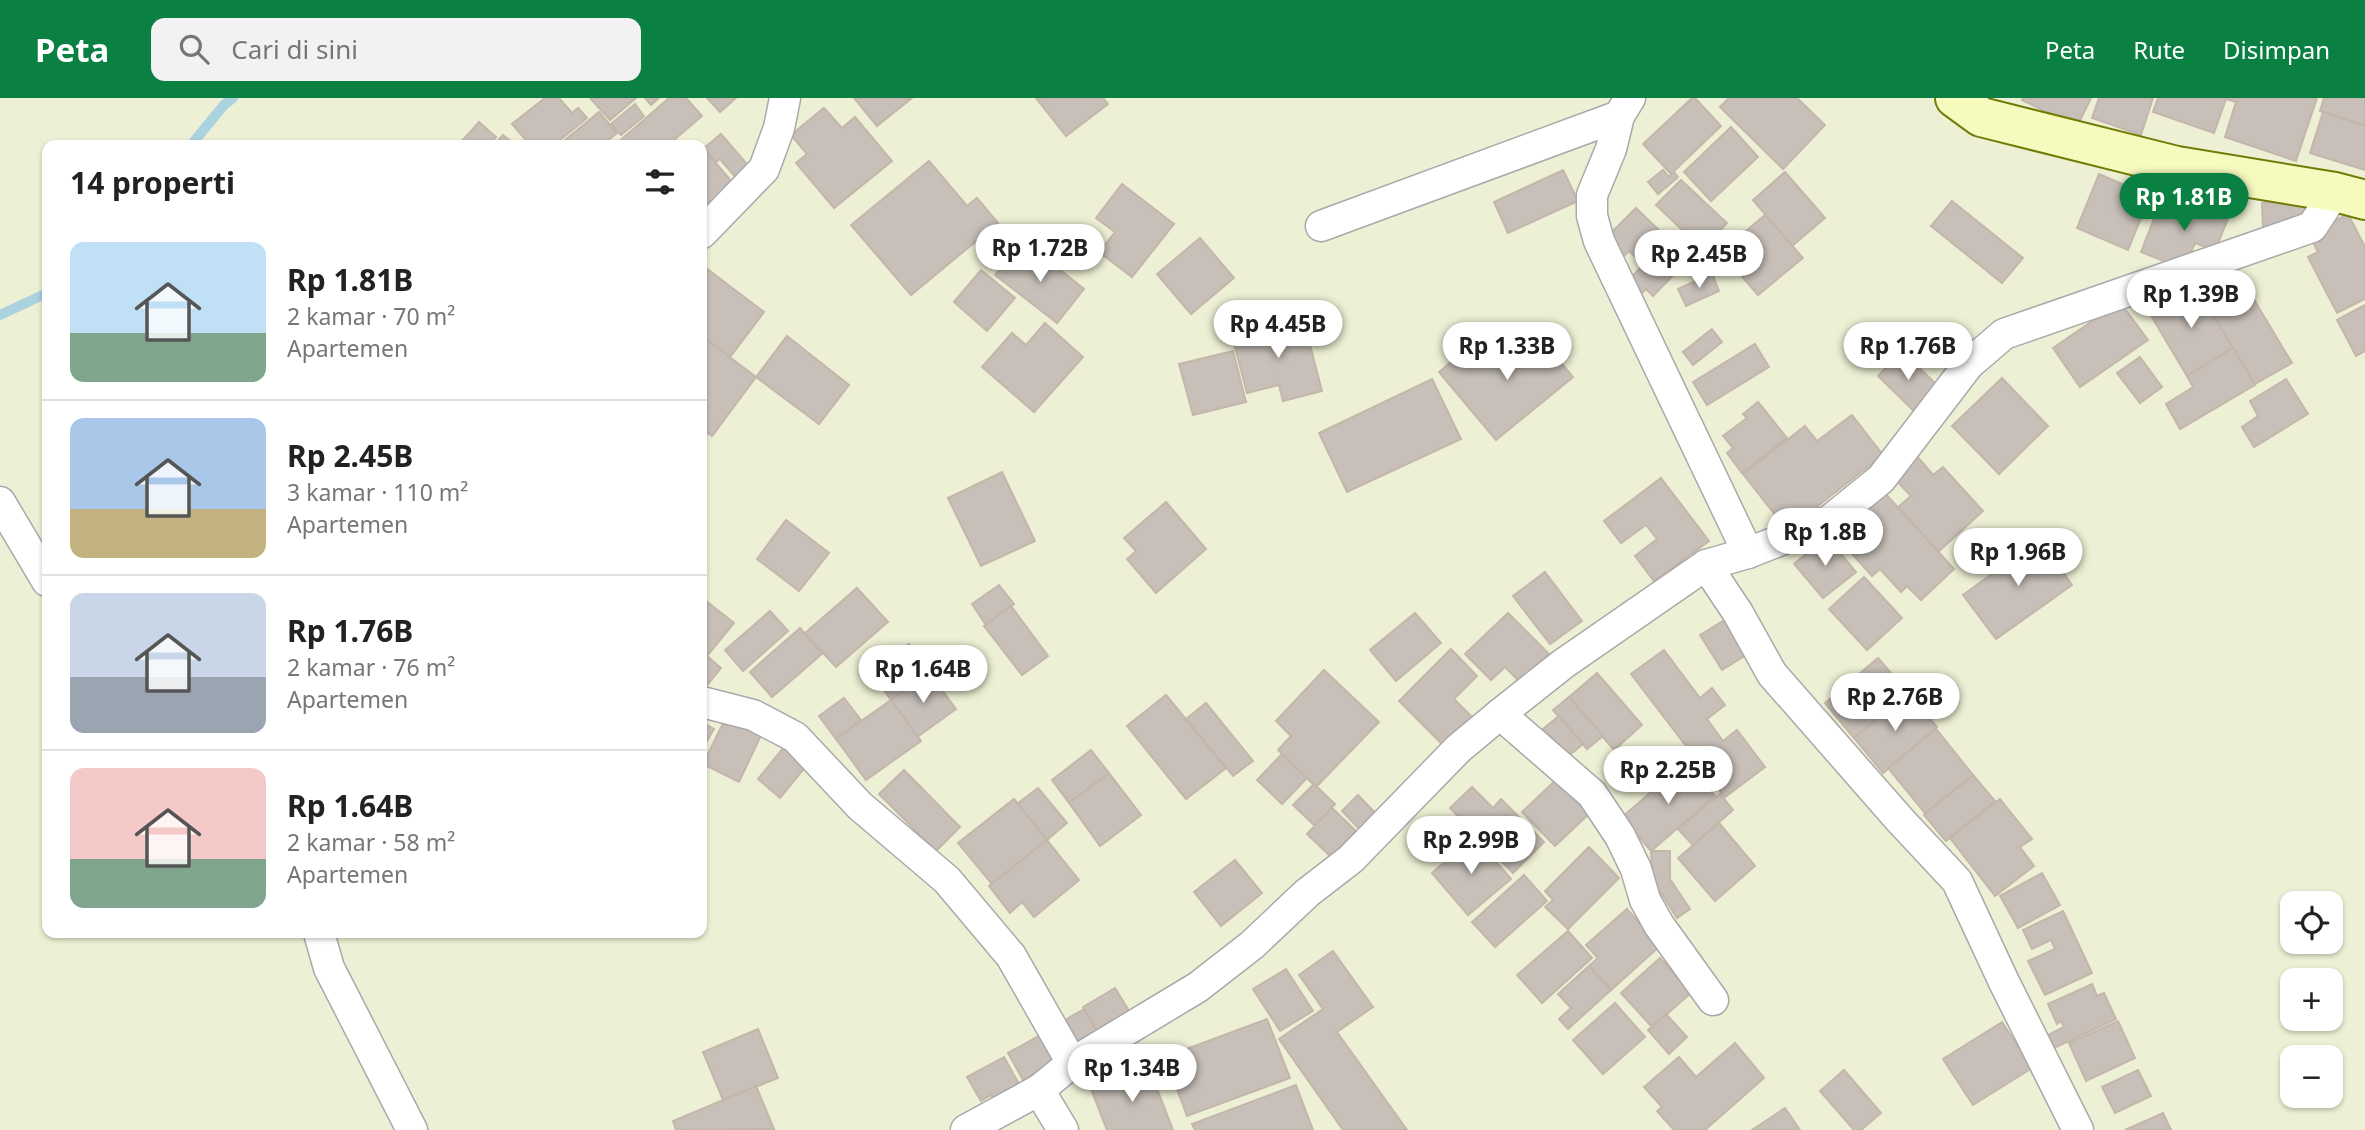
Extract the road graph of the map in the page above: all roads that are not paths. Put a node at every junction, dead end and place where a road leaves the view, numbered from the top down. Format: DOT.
graph roads {
  1 [pos="785,98"];
  2 [pos="1955,98"];
  3 [pos="1625,107"];
  4 [pos="2350,196"];
  5 [pos="1321,226"];
  6 [pos="707,228"];
  7 [pos="0,502"];
  8 [pos="1748,553"];
  9 [pos="1706,565"];
  10 [pos="42,573"];
  11 [pos="707,703"];
  12 [pos="1500,714"];
  13 [pos="320,938"];
  14 [pos="1713,1000"];
  15 [pos="1072,1063"];
  16 [pos="1039,1090"];
  17 [pos="412,1130"];
  18 [pos="966,1130"];
  19 [pos="1063,1130"];
  20 [pos="2078,1130"];
  1 -- 6 [label="street"];
  2 -- 4 [label="main road"];
  3 -- 5 [label="street"];
  3 -- 8 [label="street"];
  4 -- 8 [label="street"];
  7 -- 10 [label="street"];
  8 -- 9 [label="street"];
  9 -- 12 [label="street"];
  9 -- 20 [label="street"];
  11 -- 15 [label="street"];
  12 -- 14 [label="street"];
  12 -- 15 [label="street"];
  13 -- 17 [label="street"];
  15 -- 16 [label="street"];
  16 -- 18 [label="street"];
  16 -- 19 [label="street"];
}
